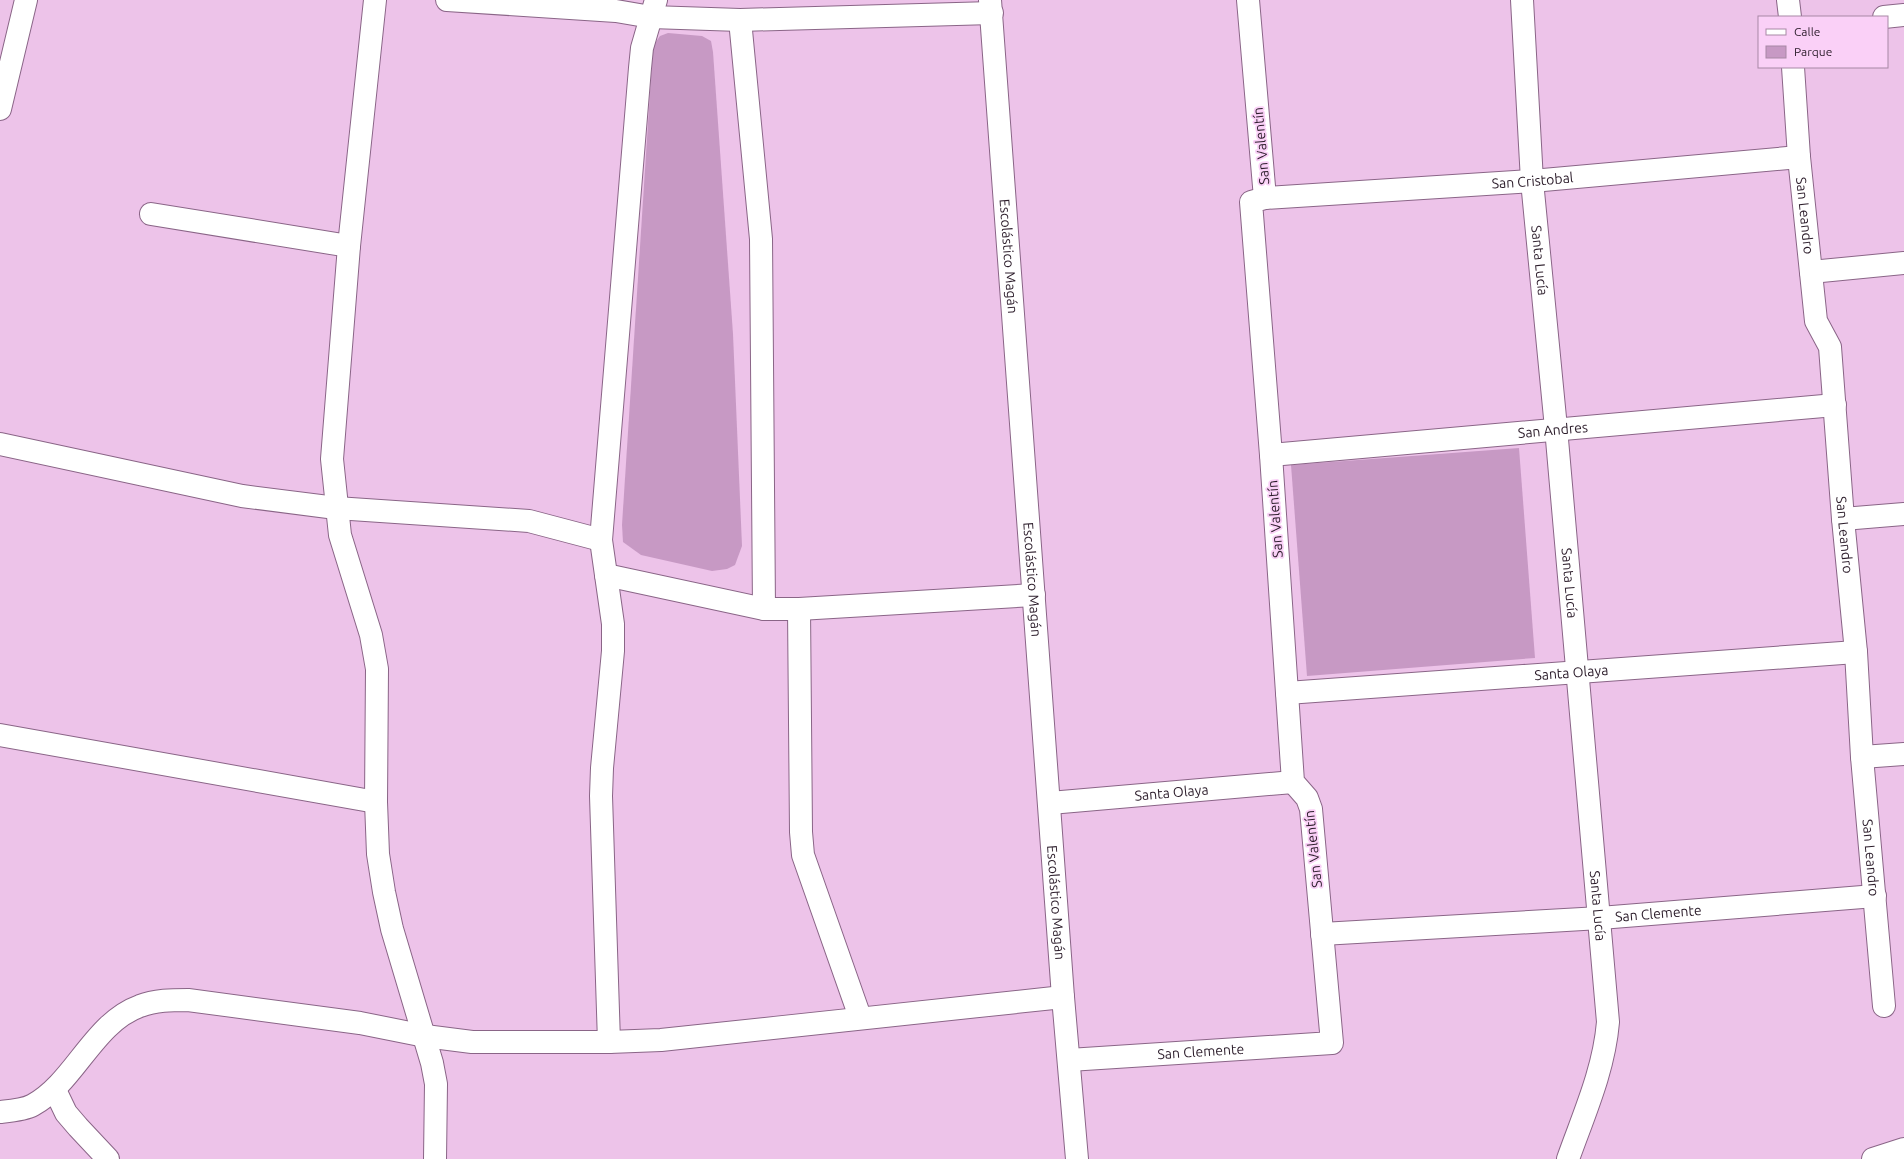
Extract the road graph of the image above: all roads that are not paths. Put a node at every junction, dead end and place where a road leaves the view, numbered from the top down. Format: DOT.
graph roads {
  1 [pos="26,0"];
  2 [pos="375,0"];
  3 [pos="448,0"];
  4 [pos="1248,0"];
  5 [pos="1522,0"];
  6 [pos="1788,0"];
  7 [pos="991,7"];
  8 [pos="653,8"];
  9 [pos="1904,15"];
  10 [pos="1790,16"];
  11 [pos="1888,17"];
  12 [pos="740,20"];
  13 [pos="1793,68"];
  14 [pos="0,109"];
  15 [pos="1799,157"];
  16 [pos="1532,181"];
  17 [pos="1265,198"];
  18 [pos="151,214"];
  19 [pos="349,246"];
  20 [pos="1904,264"];
  21 [pos="1811,272"];
  22 [pos="1835,405"];
  23 [pos="1556,428"];
  24 [pos="0,444"];
  25 [pos="1271,455"];
  26 [pos="336,508"];
  27 [pos="1904,514"];
  28 [pos="1843,519"];
  29 [pos="601,540"];
  30 [pos="606,575"];
  31 [pos="1034,594"];
  32 [pos="764,609"];
  33 [pos="799,610"];
  34 [pos="1856,652"];
  35 [pos="1576,672"];
  36 [pos="1287,693"];
  37 [pos="0,735"];
  38 [pos="1904,754"];
  39 [pos="1862,757"];
  40 [pos="1293,782"];
  41 [pos="376,802"];
  42 [pos="1050,803"];
  43 [pos="1875,896"];
  44 [pos="1600,918"];
  45 [pos="1322,934"];
  46 [pos="1063,997"];
  47 [pos="1884,1006"];
  48 [pos="860,1017"];
  49 [pos="425,1036"];
  50 [pos="609,1042"];
  51 [pos="1332,1043"];
  52 [pos="1069,1060"];
  53 [pos="55,1090"];
  54 [pos="0,1112"];
  55 [pos="1904,1149"];
  56 [pos="108,1159"];
  57 [pos="436,1159"];
  58 [pos="1077,1159"];
  59 [pos="1568,1159"];
  60 [pos="1873,1159"];
  1 -- 14 [label="street"];
  2 -- 19 [label="street"];
  3 -- 8 [label="street"];
  4 -- 17 [label="street, San Valentín"];
  5 -- 16 [label="street, Santa Lucía"];
  6 -- 10 [label="street"];
  7 -- 12 [label="street"];
  7 -- 31 [label="street, Escolástico Magán"];
  8 -- 12 [label="street"];
  8 -- 29 [label="street"];
  9 -- 11 [label="street"];
  12 -- 32 [label="street"];
  13 -- 15 [label="street, San Leandro"];
  15 -- 16 [label="street, San Cristobal"];
  15 -- 21 [label="street, San Leandro"];
  16 -- 17 [label="street, San Cristobal"];
  16 -- 23 [label="street, Santa Lucía"];
  17 -- 25 [label="street, San Valentín"];
  18 -- 19 [label="street"];
  19 -- 26 [label="street"];
  20 -- 21 [label="street"];
  21 -- 22 [label="street, San Leandro"];
  22 -- 23 [label="street, San Andres"];
  22 -- 28 [label="street, San Leandro"];
  23 -- 25 [label="street, San Andres"];
  23 -- 35 [label="street, Santa Lucía"];
  24 -- 26 [label="street"];
  25 -- 36 [label="street, San Valentín"];
  26 -- 29 [label="street"];
  26 -- 41 [label="street"];
  27 -- 28 [label="street"];
  28 -- 34 [label="street, San Leandro"];
  29 -- 30 [label="street"];
  30 -- 32 [label="street"];
  30 -- 50 [label="street"];
  31 -- 33 [label="street"];
  31 -- 42 [label="street, Escolástico Magán"];
  32 -- 33 [label="street"];
  33 -- 48 [label="street"];
  34 -- 35 [label="street, Santa Olaya"];
  34 -- 39 [label="street, San Leandro"];
  35 -- 36 [label="street, Santa Olaya"];
  35 -- 44 [label="street, Santa Lucía"];
  36 -- 40 [label="street, San Valentín"];
  37 -- 41 [label="street"];
  38 -- 39 [label="street"];
  39 -- 43 [label="street, San Leandro"];
  40 -- 42 [label="street, Santa Olaya"];
  40 -- 45 [label="street, San Valentín"];
  41 -- 49 [label="street"];
  42 -- 46 [label="street, Escolástico Magán"];
  43 -- 44 [label="street, San Clemente"];
  43 -- 47 [label="street, San Leandro"];
  44 -- 45 [label="street, San Clemente"];
  44 -- 59 [label="street, Santa Lucía"];
  45 -- 51 [label="street, San Valentín"];
  46 -- 48 [label="street"];
  46 -- 52 [label="street, Escolástico Magán"];
  48 -- 50 [label="street"];
  49 -- 50 [label="street"];
  49 -- 53 [label="street"];
  49 -- 57 [label="street"];
  51 -- 52 [label="street, San Clemente"];
  52 -- 58 [label="street, Escolástico Magán"];
  53 -- 54 [label="street"];
  53 -- 56 [label="street"];
  55 -- 60 [label="street"];
}
